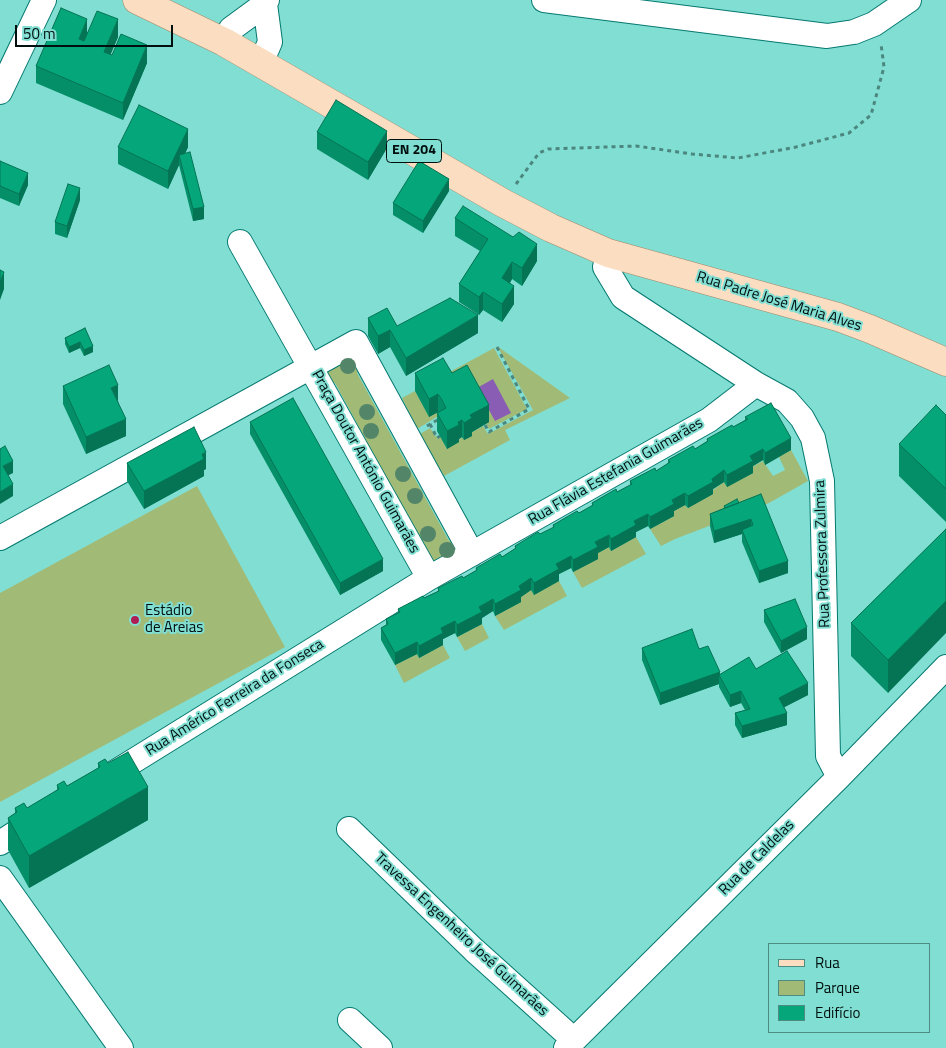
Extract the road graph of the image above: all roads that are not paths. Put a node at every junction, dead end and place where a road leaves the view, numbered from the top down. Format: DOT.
graph roads {
  1 [pos="44,0"];
  2 [pos="137,0"];
  3 [pos="544,0"];
  4 [pos="908,0"];
  5 [pos="266,2"];
  6 [pos="224,42"];
  7 [pos="262,62"];
  8 [pos="0,92"];
  9 [pos="240,242"];
  10 [pos="608,252"];
  11 [pos="946,362"];
  12 [pos="310,366"];
  13 [pos="756,384"];
  14 [pos="0,538"];
  15 [pos="472,554"];
  16 [pos="429,578"];
  17 [pos="946,667"];
  18 [pos="839,777"];
  19 [pos="84,791"];
  20 [pos="50,812"];
  21 [pos="349,829"];
  22 [pos="0,843"];
  23 [pos="0,878"];
  24 [pos="350,1020"];
  25 [pos="570,1044"];
  26 [pos="121,1048"];
  27 [pos="380,1048"];
  1 -- 8 [label="street"];
  2 -- 6 [label="main road, EN 204"];
  3 -- 4 [label="street"];
  5 -- 6 [label="street"];
  5 -- 7 [label="street"];
  6 -- 7 [label="main road, EN 204"];
  7 -- 10 [label="main road, EN 204"];
  9 -- 12 [label="street"];
  10 -- 11 [label="main road, Rua Padre José Maria Alves / EN 204"];
  10 -- 13 [label="street, Rua Professora Zulmira"];
  12 -- 14 [label="street"];
  12 -- 15 [label="street, Praça Doutor António Guimarães"];
  12 -- 16 [label="street, Praça Doutor António Guimarães"];
  13 -- 15 [label="street, Rua Flávia Estefania Guimarães"];
  13 -- 18 [label="street, Rua Professora Zulmira"];
  15 -- 16 [label="street, Rua Américo Ferreira da Fonseca"];
  16 -- 19 [label="street, Rua Américo Ferreira da Fonseca"];
  17 -- 18 [label="street, Rua de Caldelas"];
  18 -- 25 [label="street, Rua de Caldelas"];
  20 -- 22 [label="street"];
  21 -- 25 [label="street, Travessa Engenheiro José Guimarães"];
  23 -- 26 [label="street"];
  24 -- 27 [label="street"];
}
